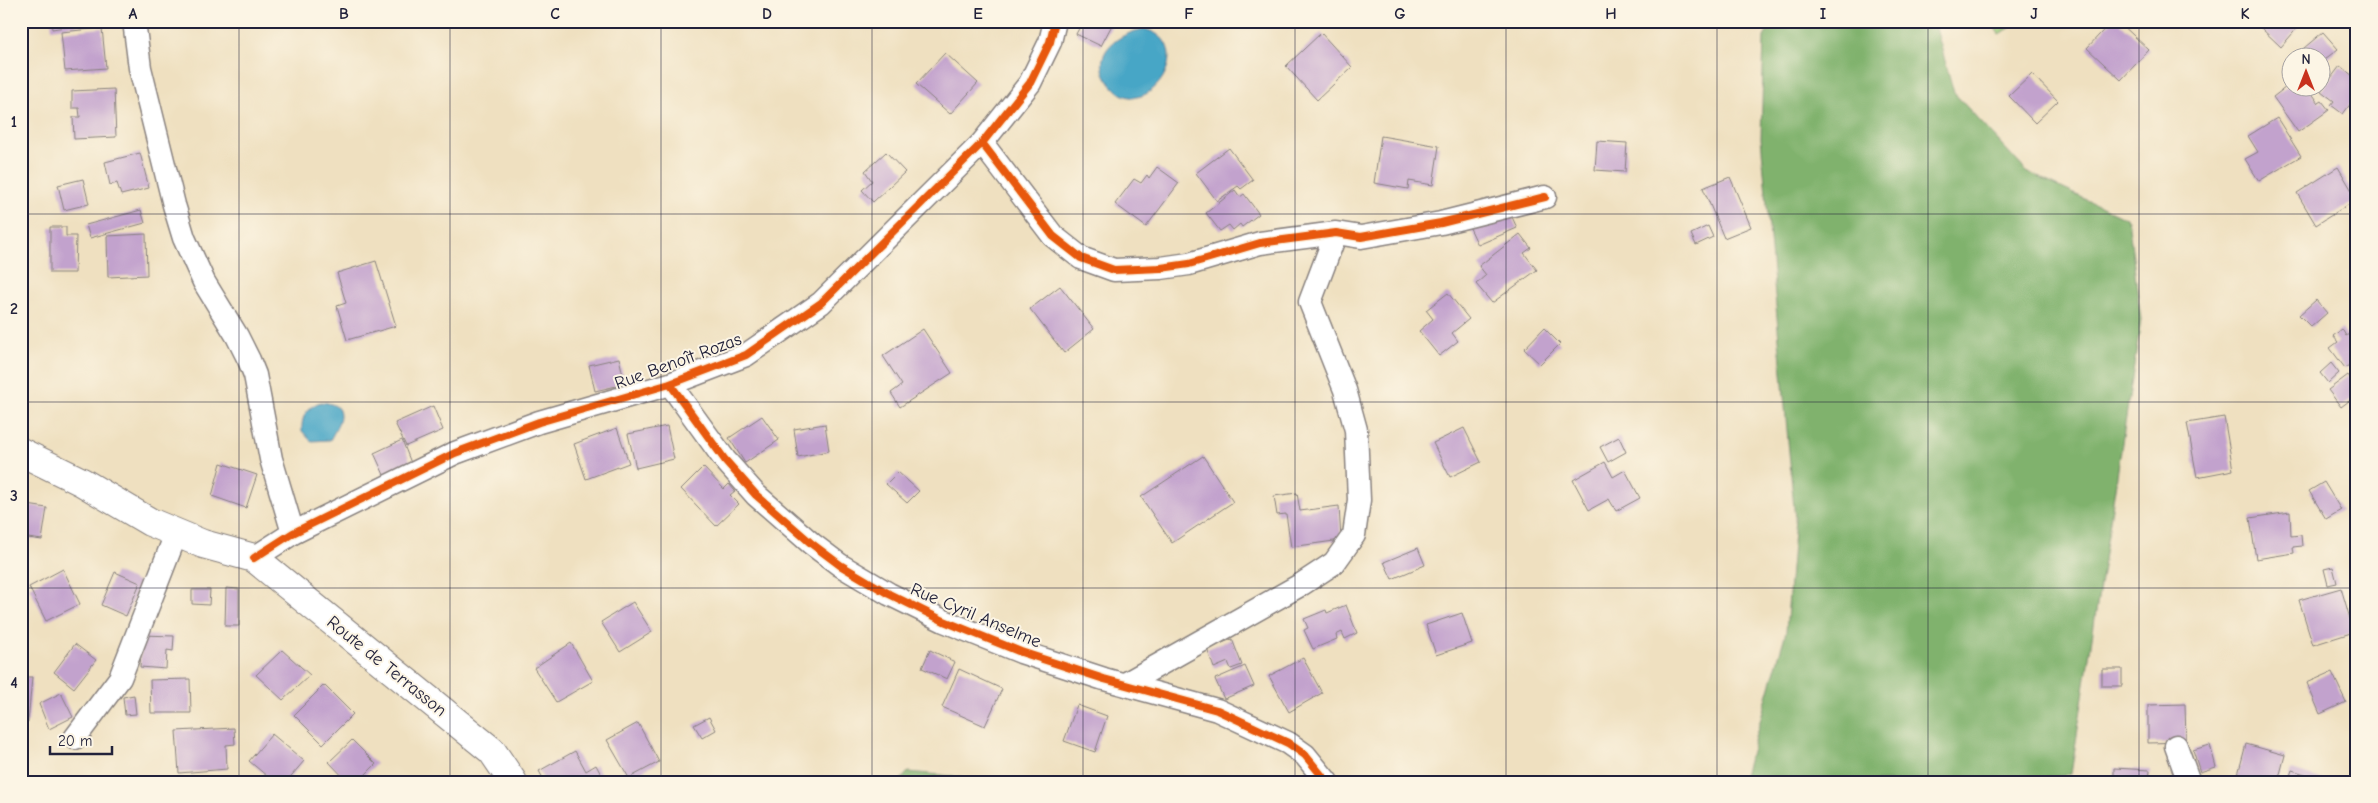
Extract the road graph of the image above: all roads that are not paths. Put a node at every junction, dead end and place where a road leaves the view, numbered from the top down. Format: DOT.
graph roads {
  1 [pos="134,21"];
  2 [pos="1055,21"];
  3 [pos="982,143"];
  4 [pos="1545,197"];
  5 [pos="1336,233"];
  6 [pos="670,384"];
  7 [pos="21,452"];
  8 [pos="293,533"];
  9 [pos="176,534"];
  10 [pos="254,558"];
  11 [pos="1125,684"];
  12 [pos="75,738"];
  13 [pos="2176,746"];
  14 [pos="513,782"];
  15 [pos="1327,782"];
  16 [pos="2189,782"];
  1 -- 8 [label="street"];
  2 -- 3 [label="street, Rue Benoît Rozas"];
  3 -- 5 [label="street"];
  3 -- 6 [label="street, Rue Benoît Rozas"];
  4 -- 5 [label="street"];
  5 -- 11 [label="street"];
  6 -- 8 [label="street, Rue Benoît Rozas"];
  6 -- 11 [label="street, Rue Cyril Anselme"];
  7 -- 9 [label="street"];
  8 -- 10 [label="street, Rue Benoît Rozas"];
  9 -- 10 [label="street"];
  9 -- 12 [label="street"];
  10 -- 14 [label="street, Route de Terrasson"];
  11 -- 15 [label="street, Rue Cyril Anselme"];
  13 -- 16 [label="street"];
}
